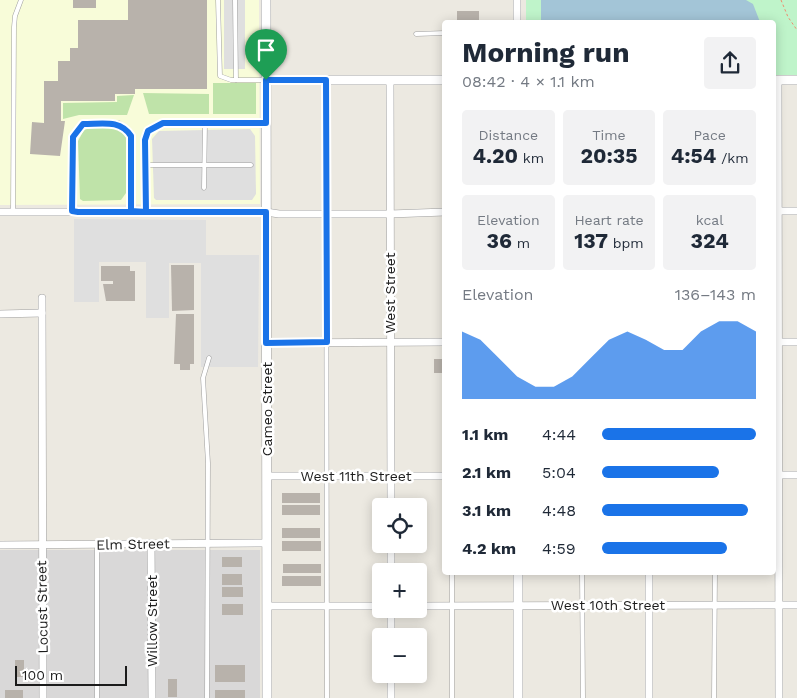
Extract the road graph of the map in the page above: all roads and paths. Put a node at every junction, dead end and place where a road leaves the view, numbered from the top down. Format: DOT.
graph roads {
  1 [pos="22,0"];
  2 [pos="218,0"];
  3 [pos="235,0"];
  4 [pos="266,0"];
  5 [pos="517,0"];
  6 [pos="781,0"];
  7 [pos="517,20"];
  8 [pos="797,30"];
  9 [pos="416,34"];
  10 [pos="442,34"];
  11 [pos="236,80"];
  12 [pos="266,80"];
  13 [pos="326,80"];
  14 [pos="390,80"];
  15 [pos="442,80"];
  16 [pos="776,80"];
  17 [pos="797,80"];
  18 [pos="205,123"];
  19 [pos="266,123"];
  20 [pos="146,165"];
  21 [pos="204,166"];
  22 [pos="251,166"];
  23 [pos="204,188"];
  24 [pos="72,211"];
  25 [pos="131,211"];
  26 [pos="776,211"];
  27 [pos="797,211"];
  28 [pos="0,212"];
  29 [pos="13,212"];
  30 [pos="146,212"];
  31 [pos="266,212"];
  32 [pos="442,212"];
  33 [pos="326,214"];
  34 [pos="390,214"];
  35 [pos="42,298"];
  36 [pos="0,314"];
  37 [pos="42,314"];
  38 [pos="327,342"];
  39 [pos="391,342"];
  40 [pos="442,342"];
  41 [pos="776,342"];
  42 [pos="797,342"];
  43 [pos="266,343"];
  44 [pos="209,358"];
  45 [pos="776,475"];
  46 [pos="797,475"];
  47 [pos="267,476"];
  48 [pos="327,476"];
  49 [pos="391,476"];
  50 [pos="442,476"];
  51 [pos="391,498"];
  52 [pos="267,543"];
  53 [pos="97,544"];
  54 [pos="151,544"];
  55 [pos="208,544"];
  56 [pos="0,545"];
  57 [pos="41,545"];
  58 [pos="452,575"];
  59 [pos="518,575"];
  60 [pos="582,575"];
  61 [pos="649,575"];
  62 [pos="714,575"];
  63 [pos="715,605"];
  64 [pos="779,605"];
  65 [pos="797,605"];
  66 [pos="267,606"];
  67 [pos="327,606"];
  68 [pos="372,606"];
  69 [pos="427,606"];
  70 [pos="452,606"];
  71 [pos="518,606"];
  72 [pos="582,606"];
  73 [pos="649,606"];
  74 [pos="391,683"];
  75 [pos="42,698"];
  76 [pos="97,698"];
  77 [pos="152,698"];
  78 [pos="207,698"];
  79 [pos="267,698"];
  80 [pos="328,698"];
  81 [pos="391,698"];
  82 [pos="452,698"];
  83 [pos="518,698"];
  84 [pos="583,698"];
  85 [pos="649,698"];
  86 [pos="714,698"];
  87 [pos="779,698"];
  1 -- 29 [label="lane"];
  2 -- 11 [label="lane"];
  3 -- 11 [label="lane"];
  4 -- 12 [label="street, Cameo Street"];
  5 -- 7 [label="street"];
  6 -- 8 [label="path"];
  9 -- 10 [label="lane"];
  11 -- 12 [label="lane"];
  12 -- 13 [label="street"];
  12 -- 19 [label="street, Cameo Street"];
  13 -- 14 [label="street"];
  13 -- 33 [label="lane"];
  14 -- 15 [label="street"];
  14 -- 34 [label="street, West Street"];
  16 -- 17 [label="street"];
  16 -- 26 [label="street"];
  18 -- 19 [label="lane"];
  18 -- 20 [label="lane"];
  18 -- 21 [label="lane"];
  19 -- 31 [label="street, Cameo Street"];
  20 -- 21 [label="lane"];
  20 -- 30 [label="lane"];
  21 -- 22 [label="lane"];
  21 -- 23 [label="lane"];
  24 -- 25 [label="street"];
  24 -- 25 [label="lane"];
  24 -- 29 [label="street"];
  25 -- 30 [label="street"];
  26 -- 27 [label="street"];
  26 -- 41 [label="street"];
  28 -- 29 [label="street"];
  30 -- 31 [label="street"];
  31 -- 33 [label="street"];
  31 -- 43 [label="street, Cameo Street"];
  32 -- 34 [label="street"];
  33 -- 34 [label="street"];
  33 -- 38 [label="lane"];
  34 -- 39 [label="street, West Street"];
  35 -- 37 [label="street, Locust Street"];
  36 -- 37 [label="street"];
  37 -- 57 [label="street, Locust Street"];
  38 -- 39 [label="street"];
  38 -- 43 [label="street"];
  38 -- 48 [label="lane"];
  39 -- 40 [label="street"];
  39 -- 49 [label="street, West Street"];
  41 -- 42 [label="street"];
  41 -- 45 [label="street"];
  43 -- 47 [label="street, Cameo Street"];
  44 -- 55 [label="lane"];
  45 -- 46 [label="street"];
  45 -- 64 [label="street"];
  47 -- 48 [label="street, West 11th Street"];
  47 -- 52 [label="street, Cameo Street"];
  48 -- 49 [label="street, West 11th Street"];
  48 -- 67 [label="lane"];
  49 -- 50 [label="street, West 11th Street"];
  49 -- 51 [label="street, West Street"];
  52 -- 55 [label="street, Elm Street"];
  52 -- 66 [label="street, Cameo Street"];
  53 -- 54 [label="street, Elm Street"];
  53 -- 57 [label="street, Elm Street"];
  53 -- 76 [label="lane"];
  54 -- 55 [label="street, Elm Street"];
  54 -- 77 [label="street, Willow Street"];
  55 -- 78 [label="lane"];
  56 -- 57 [label="street, Elm Street"];
  57 -- 75 [label="street, Locust Street"];
  58 -- 70 [label="lane"];
  59 -- 71 [label="street"];
  60 -- 72 [label="lane"];
  61 -- 73 [label="street"];
  62 -- 63 [label="lane"];
  63 -- 64 [label="street, West 10th Street"];
  63 -- 73 [label="street, West 10th Street"];
  63 -- 86 [label="lane"];
  64 -- 65 [label="street, West 10th Street"];
  64 -- 87 [label="street"];
  66 -- 67 [label="street"];
  66 -- 79 [label="street, Cameo Street"];
  67 -- 68 [label="street"];
  67 -- 80 [label="lane"];
  69 -- 70 [label="street, West 10th Street"];
  70 -- 71 [label="street, West 10th Street"];
  70 -- 82 [label="lane"];
  71 -- 72 [label="street, West 10th Street"];
  71 -- 83 [label="street"];
  72 -- 73 [label="street, West 10th Street"];
  72 -- 84 [label="lane"];
  73 -- 85 [label="street"];
  74 -- 81 [label="street"];
}
